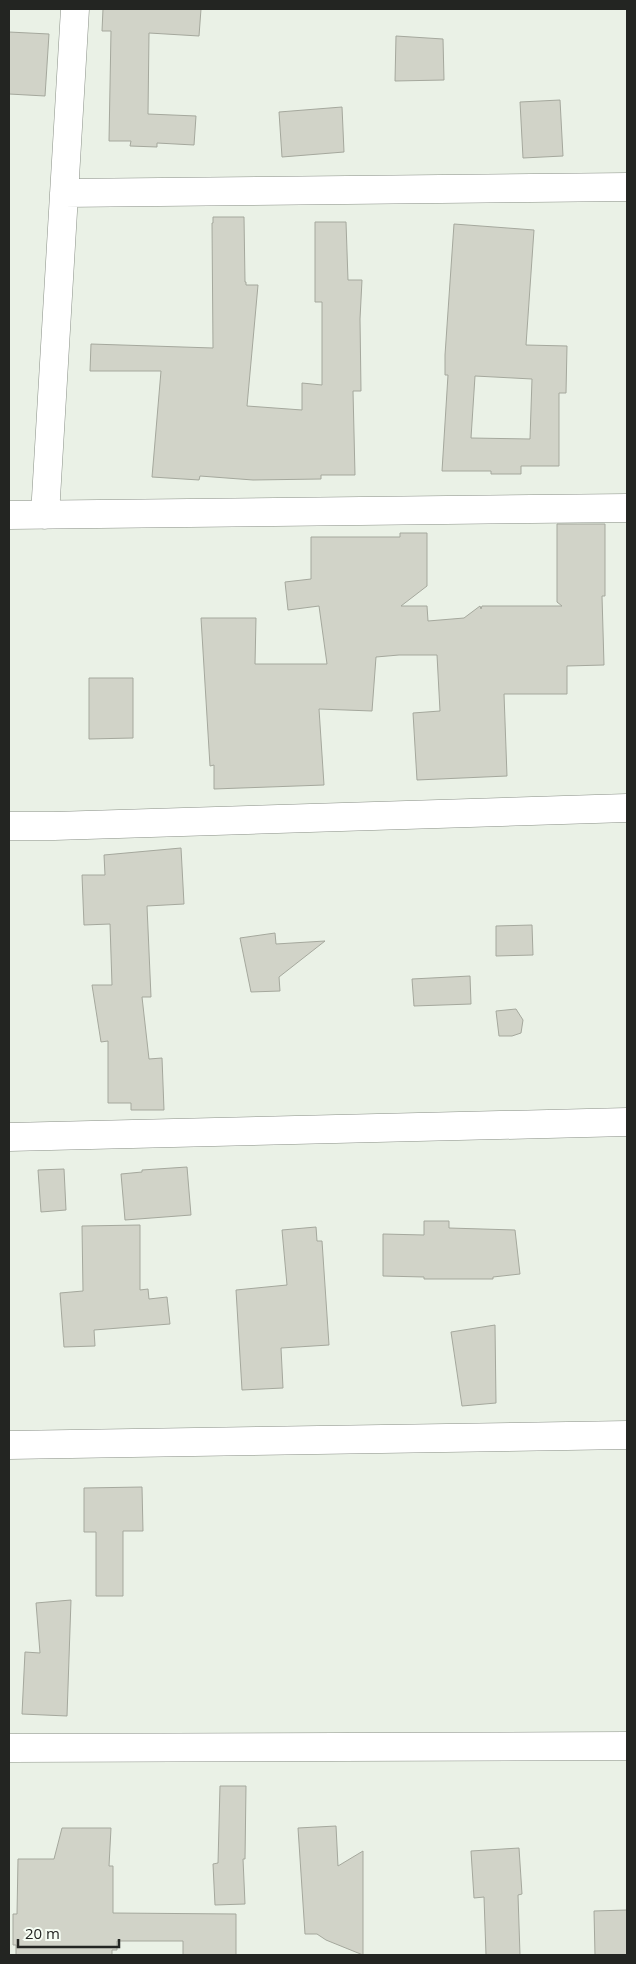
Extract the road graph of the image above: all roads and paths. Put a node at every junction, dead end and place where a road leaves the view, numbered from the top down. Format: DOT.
graph roads {
  1 [pos="74,9"];
  2 [pos="627,186"];
  3 [pos="64,193"];
  4 [pos="627,508"];
  5 [pos="9,515"];
  6 [pos="45,515"];
  7 [pos="627,808"];
  8 [pos="9,826"];
  9 [pos="627,1122"];
  10 [pos="9,1137"];
  11 [pos="627,1435"];
  12 [pos="9,1445"];
  13 [pos="627,1746"];
  14 [pos="9,1748"];
  1 -- 3 [label="street"];
  2 -- 3 [label="street"];
  3 -- 6 [label="street"];
  4 -- 6 [label="street"];
  5 -- 6 [label="street"];
  7 -- 8 [label="street"];
  9 -- 10 [label="street"];
  11 -- 12 [label="street"];
  13 -- 14 [label="street"];
}
